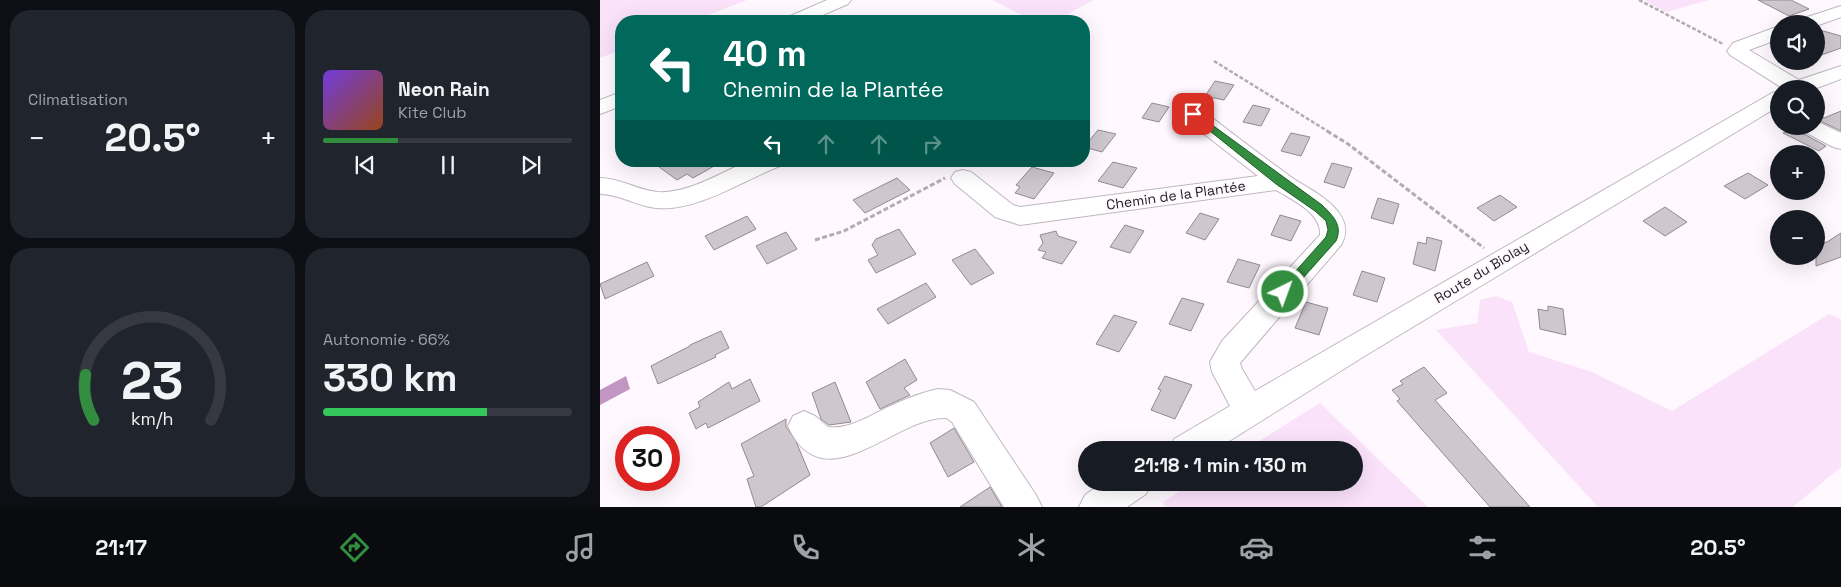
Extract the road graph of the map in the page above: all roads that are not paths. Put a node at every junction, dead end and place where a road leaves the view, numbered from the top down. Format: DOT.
graph roads {
  1 [pos="842,0"];
  2 [pos="1841,11"];
  3 [pos="808,15"];
  4 [pos="1825,17"];
  5 [pos="1770,35"];
  6 [pos="1841,72"];
  7 [pos="1822,80"];
  8 [pos="1770,84"];
  9 [pos="615,101"];
  10 [pos="1770,105"];
  11 [pos="600,108"];
  12 [pos="1193,114"];
  13 [pos="1825,133"];
  14 [pos="1841,142"];
  15 [pos="757,167"];
  16 [pos="963,178"];
  17 [pos="1280,181"];
  18 [pos="600,186"];
  19 [pos="1249,410"];
  20 [pos="804,426"];
  21 [pos="1200,441"];
  22 [pos="1121,491"];
  23 [pos="1024,507"];
  24 [pos="1097,507"];
  1 -- 3 [label="street"];
  2 -- 4 [label="street"];
  5 -- 8 [label="street"];
  6 -- 7 [label="street, Route du Biolay"];
  9 -- 11 [label="street"];
  10 -- 19 [label="street, Route du Biolay"];
  12 -- 17 [label="street"];
  13 -- 14 [label="street"];
  15 -- 18 [label="street"];
  16 -- 17 [label="street, Chemin de la Plantée"];
  17 -- 19 [label="street"];
  19 -- 21 [label="street, Route du Biolay"];
  20 -- 23 [label="street"];
  22 -- 24 [label="street"];
}
